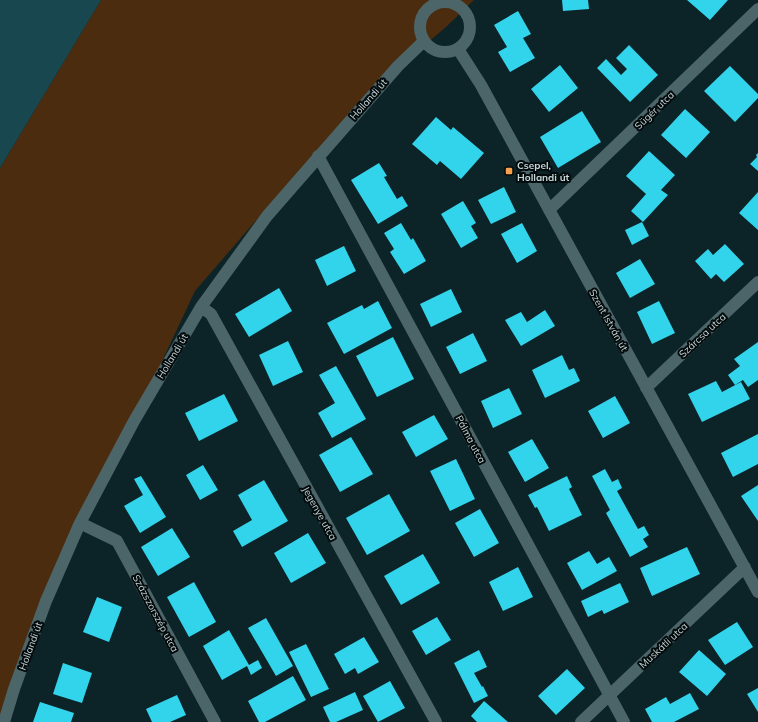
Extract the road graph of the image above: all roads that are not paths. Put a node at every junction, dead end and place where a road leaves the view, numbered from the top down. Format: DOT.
graph roads {
  1 [pos="466,4"];
  2 [pos="758,9"];
  3 [pos="424,41"];
  4 [pos="458,49"];
  5 [pos="318,156"];
  6 [pos="549,210"];
  7 [pos="758,282"];
  8 [pos="201,307"];
  9 [pos="646,388"];
  10 [pos="80,523"];
  11 [pos="745,568"];
  12 [pos="758,592"];
  13 [pos="609,696"];
  14 [pos="4,722"];
  15 [pos="215,722"];
  16 [pos="436,722"];
  17 [pos="581,722"];
  18 [pos="624,722"];
  1 -- 3 [label="street"];
  1 -- 4 [label="street"];
  2 -- 6 [label="street, Sügér utca"];
  3 -- 4 [label="street"];
  3 -- 5 [label="street, Hollandi út"];
  4 -- 6 [label="street, Szent István út"];
  5 -- 8 [label="street, Hollandi út"];
  5 -- 13 [label="street, Pálma utca"];
  6 -- 9 [label="street, Szent István út"];
  7 -- 9 [label="street, Szárcsa utca"];
  8 -- 10 [label="street, Hollandi út"];
  8 -- 16 [label="street, Jegenye utca"];
  9 -- 11 [label="street, Szent István út"];
  10 -- 14 [label="street, Hollandi út"];
  10 -- 15 [label="street, Százszorszép utca"];
  11 -- 12 [label="street, Szent István út"];
  11 -- 13 [label="street, Muskátli utca"];
  13 -- 17 [label="street, Muskátli utca"];
  13 -- 18 [label="street, Pálma utca"];
}
